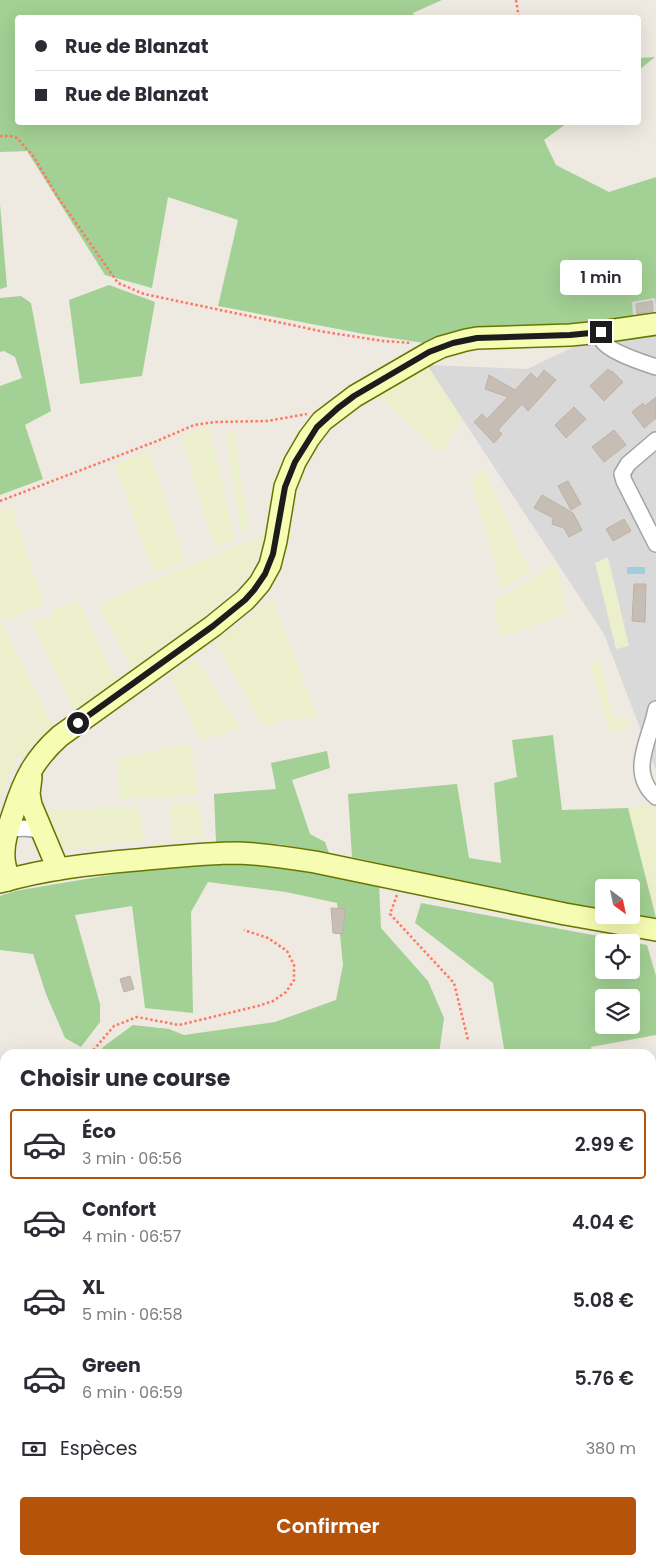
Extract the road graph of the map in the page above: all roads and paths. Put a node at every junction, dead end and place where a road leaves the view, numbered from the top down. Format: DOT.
graph roads {
  1 [pos="516,0"];
  2 [pos="518,15"];
  3 [pos="0,136"];
  4 [pos="656,324"];
  5 [pos="601,332"];
  6 [pos="429,352"];
  7 [pos="656,367"];
  8 [pos="313,413"];
  9 [pos="656,440"];
  10 [pos="0,501"];
  11 [pos="656,544"];
  12 [pos="656,709"];
  13 [pos="33,767"];
  14 [pos="656,797"];
  15 [pos="4,829"];
  16 [pos="42,833"];
  17 [pos="58,869"];
  18 [pos="402,880"];
  19 [pos="4,881"];
  20 [pos="244,930"];
  21 [pos="656,930"];
  22 [pos="468,1040"];
  23 [pos="94,1049"];
  1 -- 2 [label="path"];
  3 -- 6 [label="path"];
  4 -- 5 [label="street"];
  5 -- 6 [label="street"];
  5 -- 7 [label="street"];
  6 -- 13 [label="street"];
  8 -- 10 [label="path"];
  9 -- 11 [label="street"];
  12 -- 14 [label="street"];
  13 -- 15 [label="street"];
  13 -- 16 [label="street"];
  15 -- 16 [label="street"];
  15 -- 19 [label="street"];
  16 -- 17 [label="street"];
  17 -- 18 [label="street"];
  17 -- 19 [label="street"];
  18 -- 21 [label="street"];
  18 -- 22 [label="path"];
  20 -- 23 [label="path"];
}
